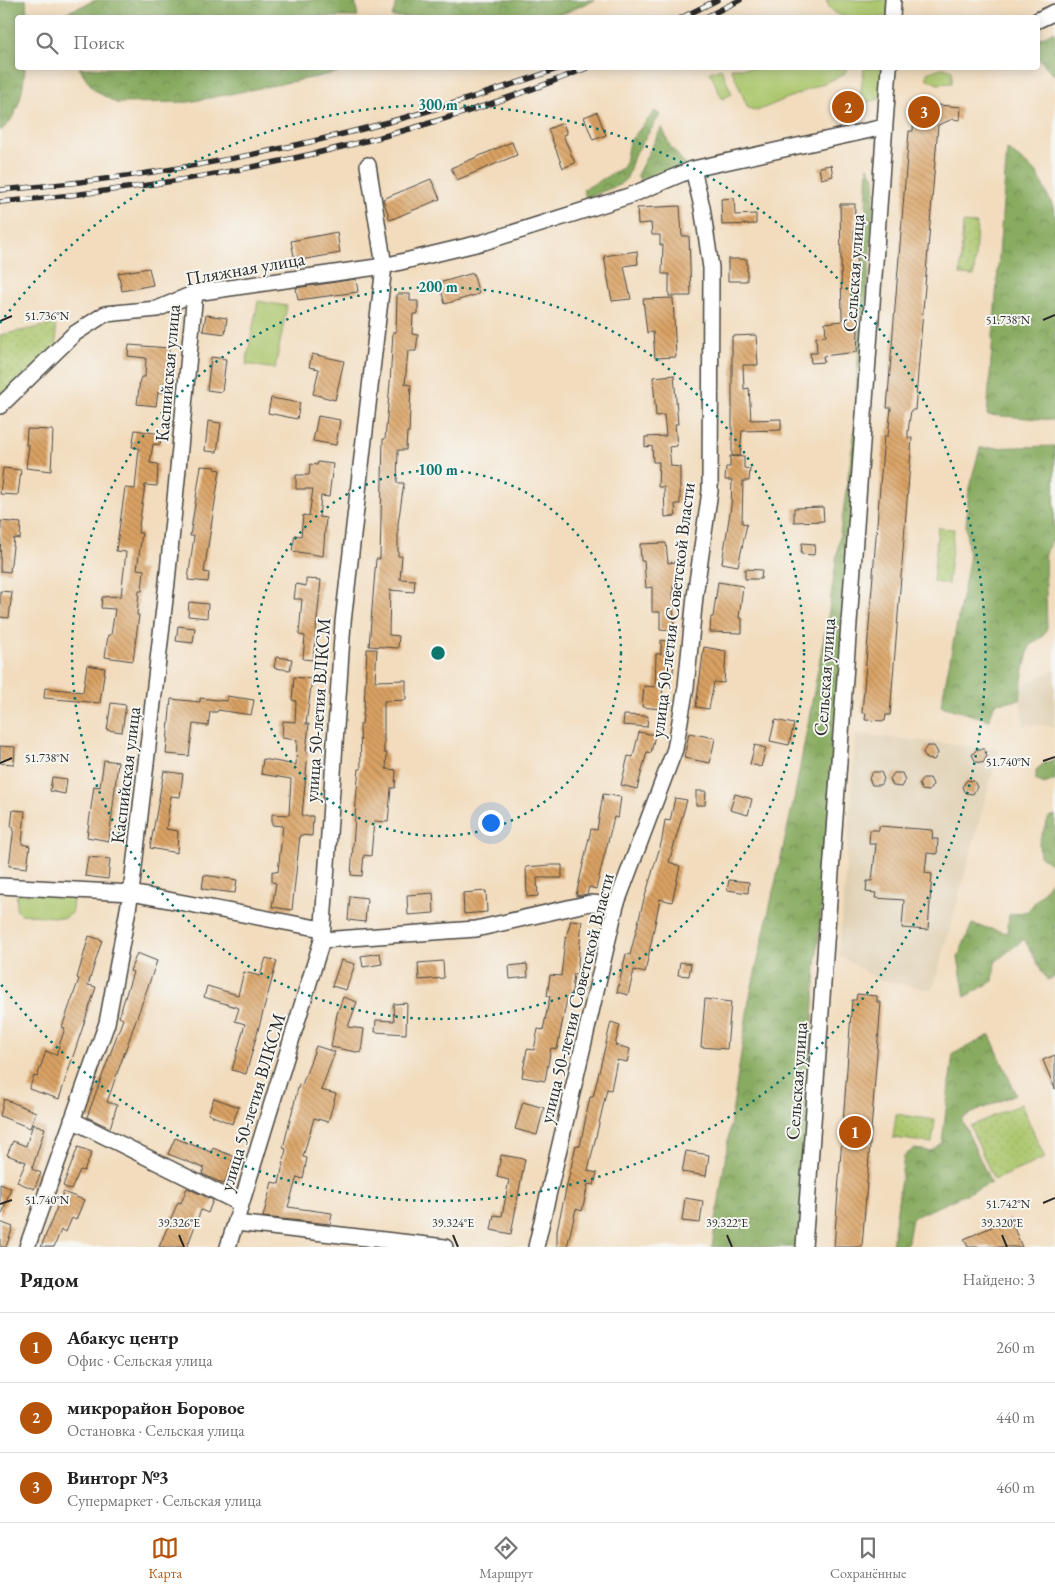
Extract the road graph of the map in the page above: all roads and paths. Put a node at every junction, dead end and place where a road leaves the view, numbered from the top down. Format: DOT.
graph roads {
  1 [pos="893,0"];
  2 [pos="1055,12"];
  3 [pos="892,15"];
  4 [pos="1040,19"];
  5 [pos="889,70"];
  6 [pos="884,127"];
  7 [pos="368,165"];
  8 [pos="693,169"];
  9 [pos="384,266"];
  10 [pos="195,293"];
  11 [pos="0,406"];
  12 [pos="0,886"];
  13 [pos="131,893"];
  14 [pos="616,905"];
  15 [pos="322,934"];
  16 [pos="72,1120"];
  17 [pos="241,1204"];
  18 [pos="236,1223"];
  19 [pos="26,1247"];
  20 [pos="228,1247"];
  21 [pos="445,1247"];
  22 [pos="536,1247"];
  23 [pos="804,1247"];
  1 -- 3 [label="street"];
  2 -- 4 [label="street"];
  5 -- 6 [label="street, Сельская улица"];
  6 -- 8 [label="street, Пляжная улица"];
  6 -- 23 [label="street, Сельская улица"];
  7 -- 9 [label="street, улица 50-летия ВЛКСМ"];
  8 -- 9 [label="street, Пляжная улица"];
  8 -- 14 [label="street, улица 50-летия Советской Власти"];
  9 -- 10 [label="street, Пляжная улица"];
  9 -- 15 [label="street, улица 50-летия ВЛКСМ"];
  10 -- 11 [label="street, Пляжная улица"];
  10 -- 13 [label="street, Каспийская улица"];
  12 -- 13 [label="street"];
  13 -- 15 [label="street"];
  13 -- 16 [label="street, Каспийская улица"];
  14 -- 15 [label="street"];
  14 -- 22 [label="street, улица 50-летия Советской Власти"];
  15 -- 17 [label="street, улица 50-летия ВЛКСМ"];
  16 -- 17 [label="street"];
  16 -- 19 [label="street, Каспийская улица"];
  17 -- 18 [label="street, улица 50-летия ВЛКСМ"];
  18 -- 20 [label="street, улица 50-летия ВЛКСМ"];
  18 -- 21 [label="street"];
}
